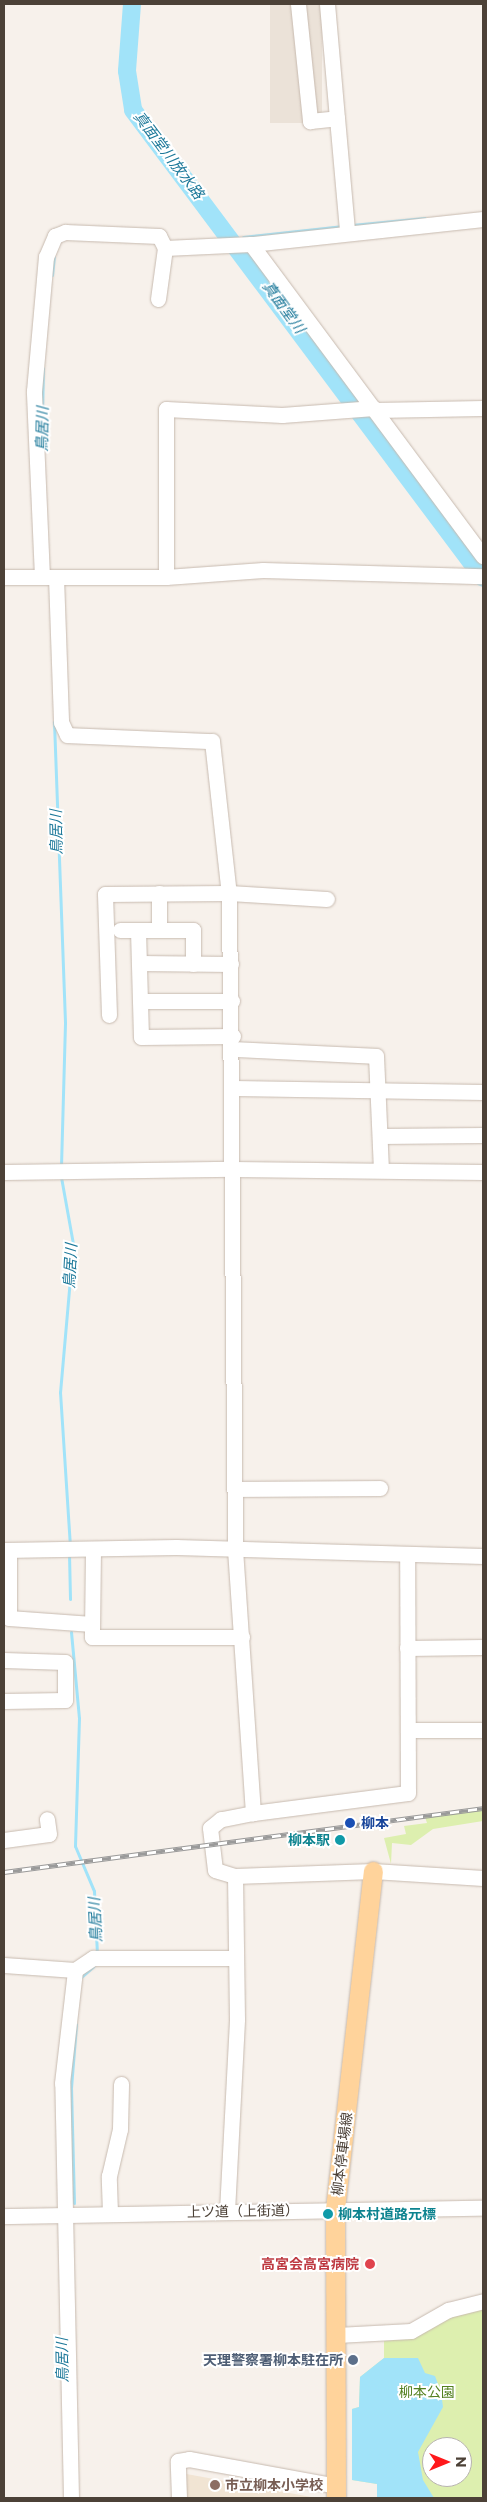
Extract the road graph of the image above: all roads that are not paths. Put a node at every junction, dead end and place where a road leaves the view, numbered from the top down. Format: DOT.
graph roads {
  1 [pos="298,4"];
  2 [pos="327,4"];
  3 [pos="337,118"];
  4 [pos="483,219"];
  5 [pos="347,231"];
  6 [pos="248,244"];
  7 [pos="165,248"];
  8 [pos="158,299"];
  9 [pos="483,408"];
  10 [pos="373,409"];
  11 [pos="483,556"];
  12 [pos="478,576"];
  13 [pos="49,577"];
  14 [pos="166,577"];
  15 [pos="4,578"];
  16 [pos="159,893"];
  17 [pos="229,893"];
  18 [pos="328,898"];
  19 [pos="120,930"];
  20 [pos="138,930"];
  21 [pos="159,930"];
  22 [pos="139,963"];
  23 [pos="193,964"];
  24 [pos="231,964"];
  25 [pos="140,1001"];
  26 [pos="232,1001"];
  27 [pos="109,1015"];
  28 [pos="234,1042"];
  29 [pos="234,1088"];
  30 [pos="483,1092"];
  31 [pos="380,1094"];
  32 [pos="483,1135"];
  33 [pos="381,1136"];
  34 [pos="233,1169"];
  35 [pos="382,1170"];
  36 [pos="4,1172"];
  37 [pos="483,1172"];
  38 [pos="380,1488"];
  39 [pos="237,1489"];
  40 [pos="235,1549"];
  41 [pos="6,1550"];
  42 [pos="93,1550"];
  43 [pos="407,1555"];
  44 [pos="483,1556"];
  45 [pos="92,1624"];
  46 [pos="242,1637"];
  47 [pos="483,1647"];
  48 [pos="407,1648"];
  49 [pos="4,1660"];
  50 [pos="4,1701"];
  51 [pos="409,1730"];
  52 [pos="483,1730"];
  53 [pos="253,1813"];
  54 [pos="47,1819"];
  55 [pos="4,1840"];
  56 [pos="373,1872"];
  57 [pos="235,1876"];
  58 [pos="483,1878"];
  59 [pos="234,1958"];
  60 [pos="4,1965"];
  61 [pos="75,1970"];
  62 [pos="121,2084"];
  63 [pos="483,2208"];
  64 [pos="334,2210"];
  65 [pos="227,2211"];
  66 [pos="67,2213"];
  67 [pos="110,2213"];
  68 [pos="4,2216"];
  69 [pos="483,2300"];
  70 [pos="337,2335"];
  71 [pos="336,2492"];
  72 [pos="71,2498"];
  73 [pos="179,2498"];
  1 -- 3 [label="street"];
  2 -- 3 [label="street"];
  3 -- 5 [label="street"];
  4 -- 5 [label="street"];
  5 -- 6 [label="street"];
  6 -- 7 [label="street"];
  6 -- 10 [label="street"];
  7 -- 8 [label="street"];
  7 -- 13 [label="street"];
  9 -- 10 [label="street"];
  10 -- 11 [label="street"];
  10 -- 14 [label="street"];
  12 -- 14 [label="street"];
  13 -- 14 [label="street"];
  13 -- 15 [label="street"];
  13 -- 17 [label="street"];
  16 -- 17 [label="street"];
  16 -- 21 [label="street"];
  16 -- 27 [label="street"];
  17 -- 18 [label="street"];
  17 -- 24 [label="street"];
  19 -- 20 [label="street"];
  20 -- 21 [label="street"];
  20 -- 22 [label="street"];
  21 -- 23 [label="street"];
  22 -- 23 [label="street"];
  22 -- 25 [label="street"];
  23 -- 24 [label="street"];
  24 -- 26 [label="street"];
  25 -- 26 [label="street"];
  25 -- 28 [label="street"];
  26 -- 28 [label="street"];
  28 -- 29 [label="street"];
  28 -- 31 [label="street"];
  29 -- 31 [label="street"];
  29 -- 34 [label="street"];
  30 -- 31 [label="street"];
  31 -- 33 [label="street"];
  32 -- 33 [label="street"];
  33 -- 35 [label="street"];
  34 -- 35 [label="street"];
  34 -- 36 [label="street"];
  34 -- 39 [label="street"];
  35 -- 37 [label="street"];
  38 -- 39 [label="street"];
  39 -- 40 [label="street"];
  40 -- 42 [label="street"];
  40 -- 43 [label="street"];
  40 -- 46 [label="street"];
  41 -- 42 [label="street"];
  41 -- 45 [label="street"];
  42 -- 45 [label="street"];
  43 -- 44 [label="street"];
  43 -- 48 [label="street"];
  45 -- 46 [label="street"];
  46 -- 53 [label="street"];
  47 -- 48 [label="street"];
  48 -- 51 [label="street"];
  49 -- 50 [label="street"];
  51 -- 52 [label="street"];
  51 -- 53 [label="street"];
  53 -- 57 [label="street"];
  54 -- 55 [label="street"];
  56 -- 57 [label="street"];
  56 -- 58 [label="street"];
  56 -- 64 [label="main road, 柳本停車場線"];
  57 -- 59 [label="street"];
  59 -- 61 [label="street"];
  59 -- 65 [label="street"];
  60 -- 61 [label="street"];
  61 -- 66 [label="street"];
  62 -- 67 [label="street"];
  63 -- 64 [label="street, 上ツ道（上街道）"];
  64 -- 65 [label="street, 上ツ道（上街道）"];
  64 -- 70 [label="main road, 柳本停車場線"];
  65 -- 67 [label="street, 上ツ道（上街道）"];
  66 -- 67 [label="street, 上ツ道（上街道）"];
  66 -- 68 [label="street, 上ツ道（上街道）"];
  66 -- 72 [label="street"];
  69 -- 70 [label="street"];
  70 -- 71 [label="main road, 柳本停車場線"];
  71 -- 73 [label="street"];
}
